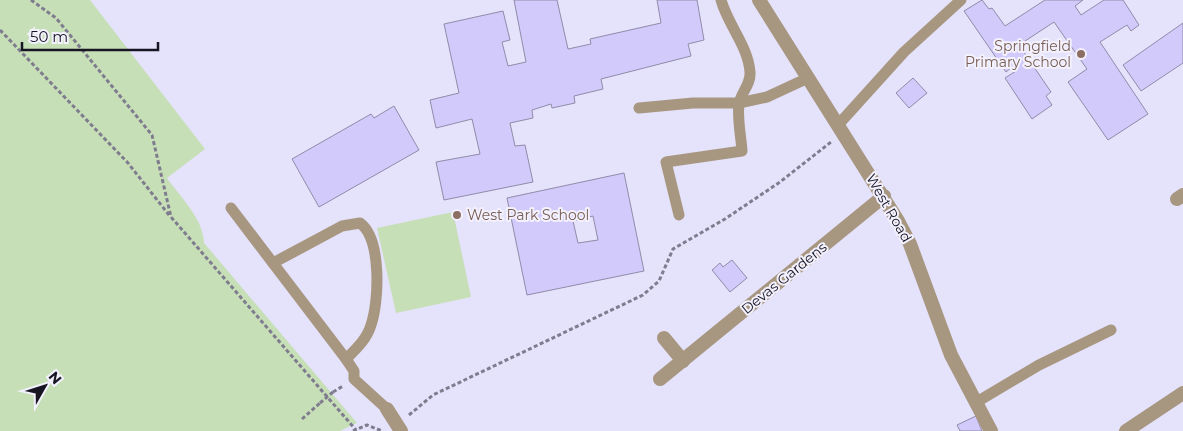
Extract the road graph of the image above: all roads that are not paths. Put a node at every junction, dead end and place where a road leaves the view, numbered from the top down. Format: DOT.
graph roads {
  1 [pos="721,0"];
  2 [pos="758,0"];
  3 [pos="961,0"];
  4 [pos="808,78"];
  5 [pos="739,103"];
  6 [pos="639,108"];
  7 [pos="840,129"];
  8 [pos="884,196"];
  9 [pos="231,208"];
  10 [pos="679,215"];
  11 [pos="273,262"];
  12 [pos="1111,330"];
  13 [pos="664,338"];
  14 [pos="346,359"];
  15 [pos="683,361"];
  16 [pos="660,379"];
  17 [pos="1183,393"];
  18 [pos="975,403"];
  19 [pos="387,410"];
  20 [pos="399,428"];
  21 [pos="991,431"];
  22 [pos="1126,431"];
  1 -- 5 [label="lane"];
  2 -- 4 [label="street, West Road"];
  3 -- 7 [label="lane"];
  4 -- 5 [label="lane"];
  4 -- 7 [label="street, West Road"];
  5 -- 6 [label="lane"];
  5 -- 10 [label="lane"];
  7 -- 8 [label="street, West Road"];
  8 -- 15 [label="street, Devas Gardens"];
  8 -- 18 [label="street, West Road"];
  9 -- 11 [label="lane"];
  11 -- 14 [label="lane"];
  11 -- 14 [label="lane"];
  12 -- 18 [label="lane"];
  13 -- 15 [label="street"];
  14 -- 19 [label="lane"];
  15 -- 16 [label="street, Devas Gardens"];
  17 -- 22 [label="street"];
  18 -- 21 [label="street, West Road"];
  19 -- 20 [label="street"];
}
